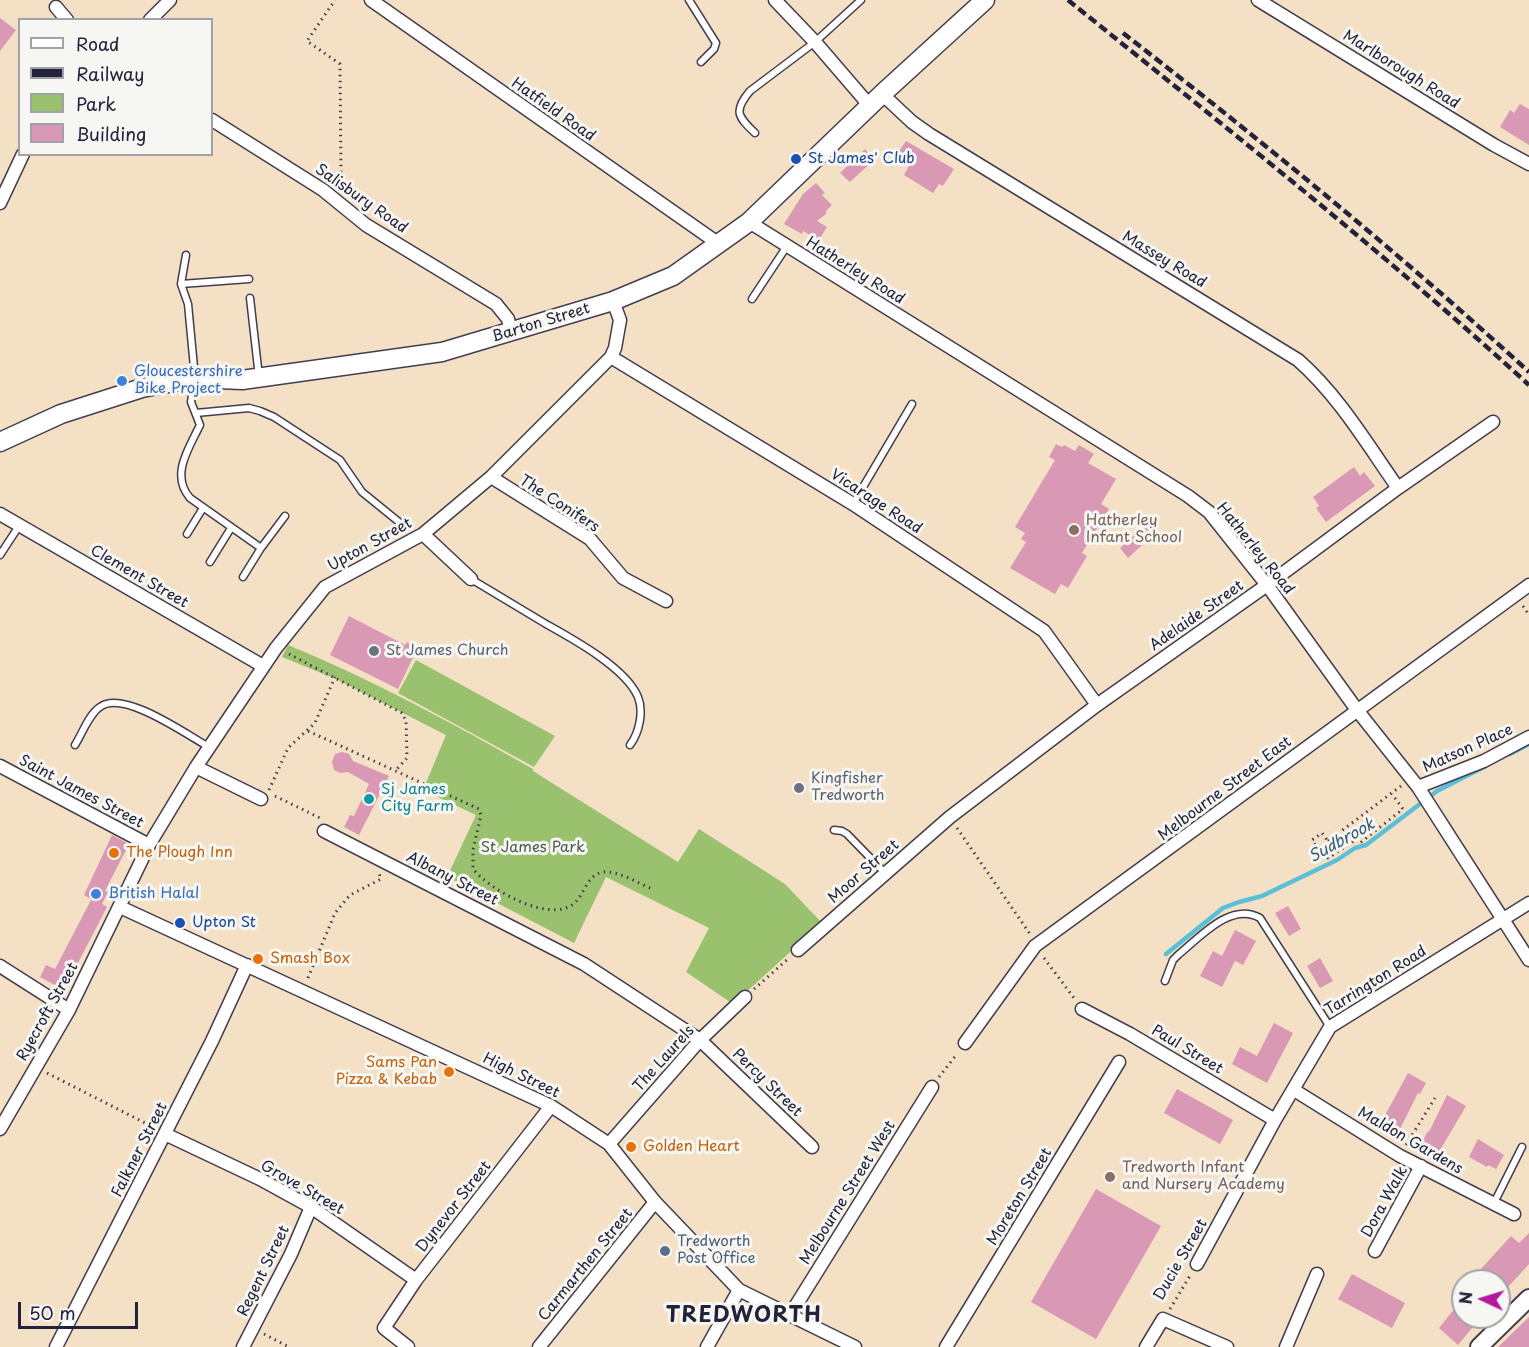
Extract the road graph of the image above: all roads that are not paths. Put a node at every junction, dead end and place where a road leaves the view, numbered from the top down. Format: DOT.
graph roads {
  1 [pos="170,0"];
  2 [pos="371,0"];
  3 [pos="689,0"];
  4 [pos="775,0"];
  5 [pos="861,0"];
  6 [pos="985,0"];
  7 [pos="1258,0"];
  8 [pos="56,7"];
  9 [pos="65,18"];
  10 [pos="152,18"];
  11 [pos="815,42"];
  12 [pos="701,62"];
  13 [pos="876,100"];
  14 [pos="213,121"];
  15 [pos="755,133"];
  16 [pos="22,156"];
  17 [pos="1529,164"];
  18 [pos="0,203"];
  19 [pos="749,222"];
  20 [pos="719,244"];
  21 [pos="787,246"];
  22 [pos="186,255"];
  23 [pos="249,279"];
  24 [pos="182,284"];
  25 [pos="250,298"];
  26 [pos="752,299"];
  27 [pos="613,301"];
  28 [pos="511,332"];
  29 [pos="611,357"];
  30 [pos="259,377"];
  31 [pos="195,378"];
  32 [pos="912,404"];
  33 [pos="196,413"];
  34 [pos="1493,422"];
  35 [pos="0,441"];
  36 [pos="491,477"];
  37 [pos="1398,488"];
  38 [pos="853,504"];
  39 [pos="203,508"];
  40 [pos="0,514"];
  41 [pos="285,516"];
  42 [pos="399,522"];
  43 [pos="19,526"];
  44 [pos="231,528"];
  45 [pos="187,534"];
  46 [pos="423,534"];
  47 [pos="261,548"];
  48 [pos="0,555"];
  49 [pos="210,562"];
  50 [pos="243,577"];
  51 [pos="471,579"];
  52 [pos="1267,585"];
  53 [pos="1529,585"];
  54 [pos="666,601"];
  55 [pos="263,666"];
  56 [pos="1097,705"];
  57 [pos="1357,710"];
  58 [pos="1529,737"];
  59 [pos="75,745"];
  60 [pos="630,745"];
  61 [pos="209,747"];
  62 [pos="0,766"];
  63 [pos="195,767"];
  64 [pos="1416,784"];
  65 [pos="264,796"];
  66 [pos="950,817"];
  67 [pos="834,830"];
  68 [pos="324,831"];
  69 [pos="149,845"];
  70 [pos="885,873"];
  71 [pos="1529,903"];
  72 [pos="120,907"];
  73 [pos="1503,919"];
  74 [pos="798,950"];
  75 [pos="1529,960"];
  76 [pos="247,965"];
  77 [pos="0,966"];
  78 [pos="1165,981"];
  79 [pos="745,997"];
  80 [pos="1083,1009"];
  81 [pos="69,1010"];
  82 [pos="1330,1027"];
  83 [pos="700,1040"];
  84 [pos="965,1042"];
  85 [pos="1119,1062"];
  86 [pos="932,1087"];
  87 [pos="1294,1090"];
  88 [pos="551,1106"];
  89 [pos="1275,1120"];
  90 [pos="0,1129"];
  91 [pos="165,1134"];
  92 [pos="609,1144"];
  93 [pos="1522,1147"];
  94 [pos="812,1148"];
  95 [pos="1421,1166"];
  96 [pos="655,1202"];
  97 [pos="1494,1204"];
  98 [pos="311,1207"];
  99 [pos="1514,1214"];
  100 [pos="1375,1251"];
  101 [pos="1197,1264"];
  102 [pos="1317,1274"];
  103 [pos="416,1280"];
  104 [pos="739,1290"];
  105 [pos="1529,1298"];
  106 [pos="790,1315"];
  107 [pos="834,1342"];
  108 [pos="56,1347"];
  109 [pos="243,1347"];
  110 [pos="408,1347"];
  111 [pos="539,1347"];
  112 [pos="707,1347"];
  113 [pos="855,1347"];
  114 [pos="946,1347"];
  115 [pos="1146,1347"];
  116 [pos="1227,1347"];
  117 [pos="1286,1347"];
  118 [pos="1479,1347"];
  1 -- 10 [label="street"];
  2 -- 20 [label="street, Hatfield Road"];
  3 -- 12 [label="lane"];
  4 -- 11 [label="street, Massey Road"];
  5 -- 11 [label="lane"];
  6 -- 13 [label="main road, Barton Street"];
  7 -- 17 [label="street, Marlborough Road"];
  8 -- 9 [label="street"];
  11 -- 13 [label="street, Massey Road"];
  11 -- 15 [label="lane"];
  13 -- 19 [label="main road, Barton Street"];
  13 -- 37 [label="street, Massey Road"];
  14 -- 28 [label="street, Salisbury Road"];
  16 -- 18 [label="street"];
  19 -- 20 [label="main road, Barton Street"];
  19 -- 21 [label="street, Hatherley Road"];
  20 -- 27 [label="main road, Barton Street"];
  21 -- 26 [label="lane"];
  21 -- 52 [label="street, Hatherley Road"];
  22 -- 24 [label="lane"];
  23 -- 24 [label="lane"];
  24 -- 31 [label="lane"];
  25 -- 30 [label="lane"];
  27 -- 28 [label="main road, Barton Street"];
  27 -- 29 [label="street"];
  28 -- 30 [label="main road, Barton Street"];
  29 -- 36 [label="street, Upton Street"];
  29 -- 38 [label="street, Vicarage Road"];
  30 -- 31 [label="main road, Barton Street"];
  31 -- 33 [label="lane"];
  31 -- 35 [label="main road, Barton Street"];
  32 -- 38 [label="lane"];
  33 -- 39 [label="lane"];
  33 -- 42 [label="lane"];
  34 -- 37 [label="street, Adelaide Street"];
  36 -- 46 [label="street, Upton Street"];
  36 -- 54 [label="street, The Conifers"];
  37 -- 52 [label="street, Adelaide Street"];
  38 -- 56 [label="street, Vicarage Road"];
  39 -- 44 [label="lane"];
  39 -- 45 [label="lane"];
  40 -- 43 [label="street, Clement Street"];
  41 -- 47 [label="lane"];
  43 -- 48 [label="lane"];
  43 -- 55 [label="street, Clement Street"];
  44 -- 47 [label="lane"];
  44 -- 49 [label="lane"];
  46 -- 51 [label="street"];
  46 -- 55 [label="street, Upton Street"];
  47 -- 50 [label="lane"];
  51 -- 60 [label="lane"];
  52 -- 56 [label="street, Adelaide Street"];
  52 -- 57 [label="street, Hatherley Road"];
  53 -- 57 [label="street, Melbourne Street East"];
  55 -- 61 [label="street, Upton Street"];
  56 -- 66 [label="street, Adelaide Street"];
  57 -- 64 [label="street, Hatherley Road"];
  57 -- 84 [label="street, Melbourne Street East"];
  58 -- 64 [label="street, Matson Place"];
  59 -- 61 [label="lane"];
  61 -- 63 [label="street, Upton Street"];
  62 -- 69 [label="street, Saint James Street"];
  63 -- 65 [label="street"];
  63 -- 69 [label="street, Upton Street"];
  64 -- 73 [label="street, Hatherley Road"];
  66 -- 70 [label="street, Moor Street"];
  67 -- 70 [label="lane"];
  68 -- 83 [label="street, Albany Street"];
  69 -- 72 [label="street, Upton Street"];
  70 -- 74 [label="street, Moor Street"];
  71 -- 73 [label="street, Tarrington Road"];
  72 -- 76 [label="street, High Street"];
  72 -- 81 [label="street, Ryecroft Street"];
  73 -- 75 [label="street, Hatherley Road"];
  73 -- 82 [label="street, Tarrington Road"];
  76 -- 88 [label="street, High Street"];
  76 -- 91 [label="street, Falkner Street"];
  77 -- 81 [label="street"];
  78 -- 82 [label="lane"];
  79 -- 83 [label="street, The Laurels"];
  80 -- 89 [label="street, Paul Street"];
  81 -- 90 [label="street, Ryecroft Street"];
  82 -- 87 [label="street, Tarrington Road"];
  83 -- 92 [label="street, The Laurels"];
  83 -- 94 [label="street, Percy Street"];
  85 -- 114 [label="street, Moreton Street"];
  86 -- 106 [label="street, Melbourne Street West"];
  87 -- 89 [label="street, Tarrington Road"];
  87 -- 95 [label="street, Maldon Gardens"];
  88 -- 92 [label="street, High Street"];
  88 -- 103 [label="street, Dynevor Street"];
  89 -- 101 [label="street, Ducie Street"];
  91 -- 98 [label="street, Grove Street"];
  91 -- 108 [label="street, Falkner Street"];
  92 -- 96 [label="street, High Street"];
  93 -- 97 [label="lane"];
  95 -- 97 [label="street, Maldon Gardens"];
  95 -- 100 [label="street, Dora Walk"];
  96 -- 104 [label="street, High Street"];
  96 -- 111 [label="street, Carmarthen Street"];
  97 -- 99 [label="street, Maldon Gardens"];
  98 -- 103 [label="street, Grove Street"];
  98 -- 109 [label="street, Regent Street"];
  102 -- 117 [label="street"];
  103 -- 110 [label="street, Dynevor Street"];
  104 -- 106 [label="street, High Street"];
  104 -- 112 [label="street"];
  105 -- 118 [label="street"];
  106 -- 107 [label="street, High Street"];
  107 -- 113 [label="street, High Street"];
  115 -- 116 [label="street"];
}
